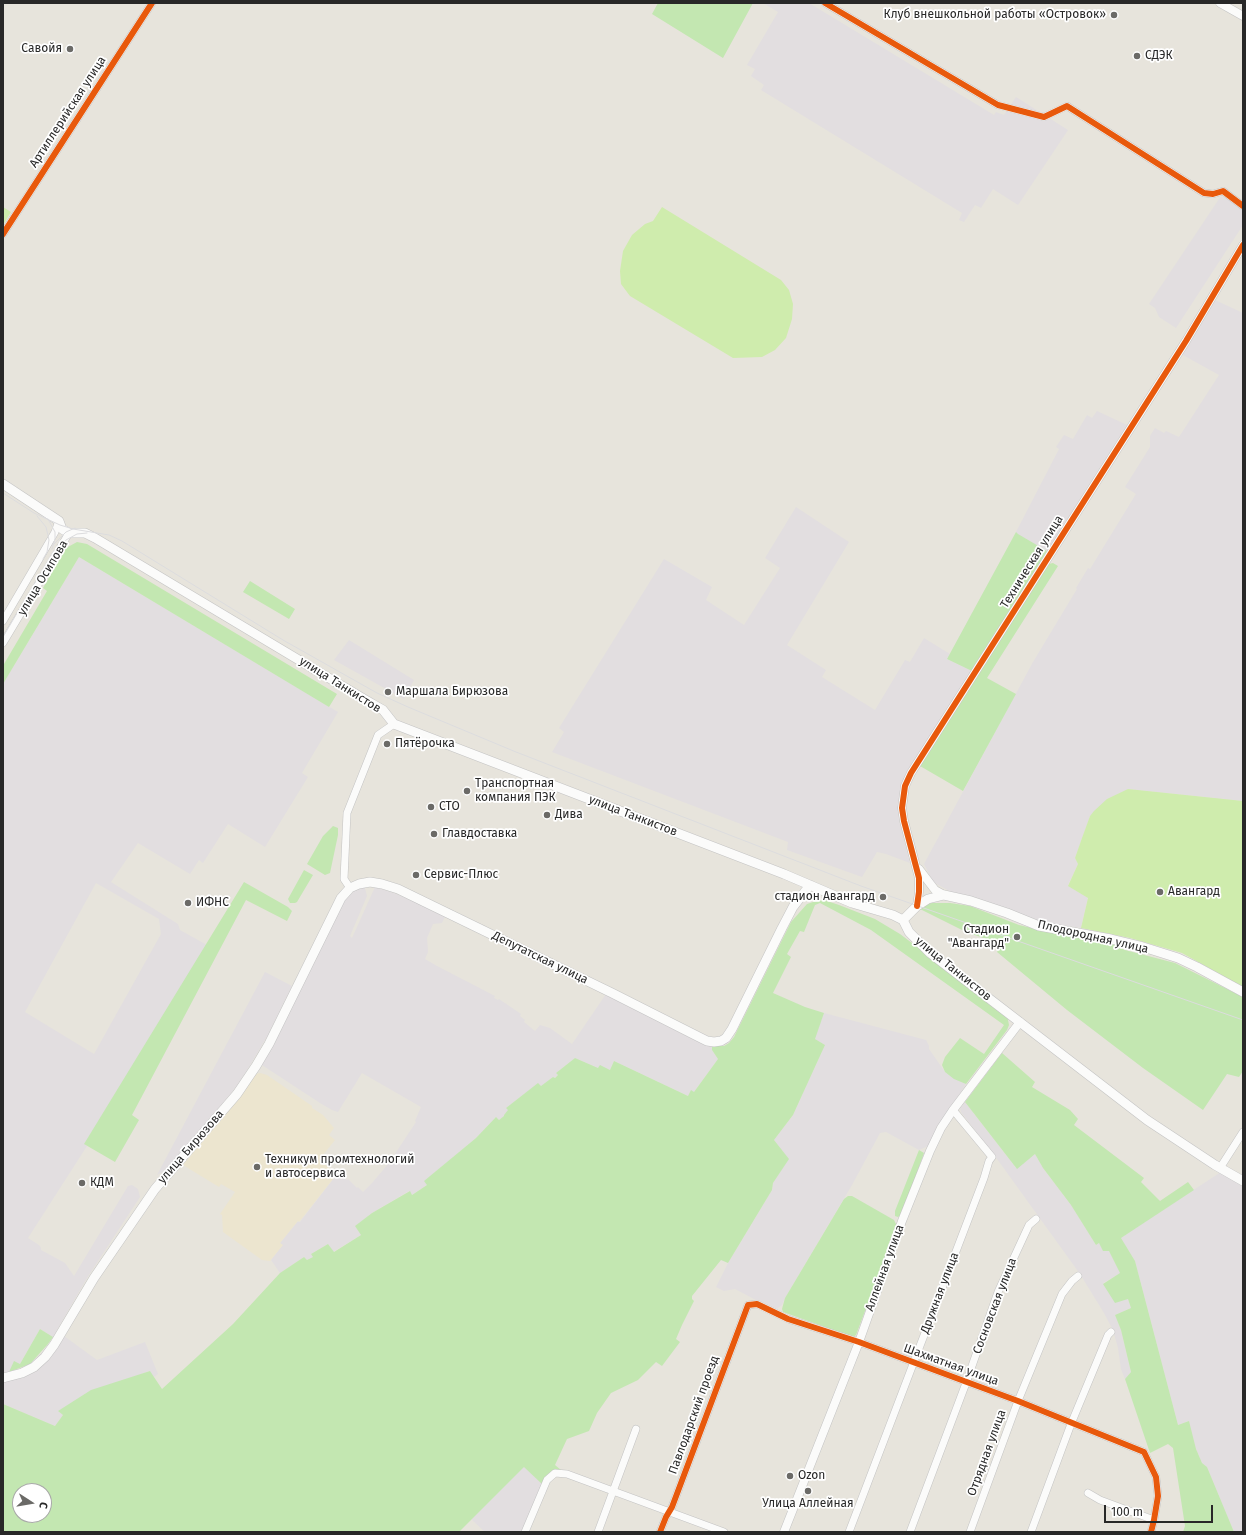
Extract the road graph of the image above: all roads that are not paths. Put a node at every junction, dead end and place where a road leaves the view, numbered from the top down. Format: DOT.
graph roads {
  1 [pos="152,3"];
  2 [pos="825,3"];
  3 [pos="1220,3"];
  4 [pos="1243,16"];
  5 [pos="1243,206"];
  6 [pos="3,234"];
  7 [pos="1243,245"];
  8 [pos="3,484"];
  9 [pos="61,529"];
  10 [pos="3,621"];
  11 [pos="3,643"];
  12 [pos="394,724"];
  13 [pos="915,863"];
  14 [pos="810,886"];
  15 [pos="350,888"];
  16 [pos="944,895"];
  17 [pos="917,906"];
  18 [pos="903,920"];
  19 [pos="1243,992"];
  20 [pos="1020,1022"];
  21 [pos="953,1110"];
  22 [pos="1243,1132"];
  23 [pos="1220,1168"];
  24 [pos="1243,1181"];
  25 [pos="1036,1219"];
  26 [pos="1078,1276"];
  27 [pos="748,1305"];
  28 [pos="1111,1332"];
  29 [pos="859,1342"];
  30 [pos="914,1363"];
  31 [pos="3,1378"];
  32 [pos="966,1383"];
  33 [pos="1018,1401"];
  34 [pos="1071,1424"];
  35 [pos="636,1429"];
  36 [pos="614,1490"];
  37 [pos="1088,1493"];
  38 [pos="670,1512"];
  39 [pos="1154,1520"];
  40 [pos="525,1532"];
  41 [pos="598,1532"];
  42 [pos="660,1532"];
  43 [pos="722,1532"];
  44 [pos="784,1532"];
  45 [pos="849,1532"];
  46 [pos="910,1532"];
  47 [pos="970,1532"];
  48 [pos="1031,1532"];
  49 [pos="1151,1532"];
  1 -- 6 [label="street, Артиллерийская улица"];
  2 -- 5 [label="street"];
  3 -- 4 [label="street"];
  7 -- 13 [label="street, Техническая улица"];
  8 -- 9 [label="main road, улица Танкистов"];
  9 -- 10 [label="street, улица Осипова"];
  9 -- 11 [label="street, улица Осипова"];
  9 -- 12 [label="main road, улица Танкистов"];
  12 -- 14 [label="main road, улица Танкистов"];
  12 -- 15 [label="street"];
  13 -- 16 [label="street"];
  13 -- 17 [label="street, Техническая улица"];
  14 -- 15 [label="main road, Депутатская улица"];
  14 -- 18 [label="main road, улица Танкистов"];
  15 -- 31 [label="main road, улица Бирюзова"];
  16 -- 17 [label="main road, Плодородная улица"];
  16 -- 19 [label="main road, Плодородная улица"];
  17 -- 18 [label="main road, Плодородная улица"];
  18 -- 20 [label="main road, улица Танкистов"];
  20 -- 21 [label="street, Аллейная улица"];
  20 -- 23 [label="main road, улица Танкистов"];
  21 -- 29 [label="street, Аллейная улица"];
  21 -- 30 [label="street, Дружная улица"];
  22 -- 23 [label="street"];
  23 -- 24 [label="main road, улица Танкистов"];
  25 -- 32 [label="street, Сосновская улица"];
  26 -- 33 [label="street, Отрядная улица"];
  27 -- 29 [label="street, Шахматная улица"];
  27 -- 38 [label="street, Павлодарский проезд"];
  28 -- 34 [label="street"];
  29 -- 30 [label="street, Шахматная улица"];
  29 -- 44 [label="street, Аллейная улица"];
  30 -- 32 [label="street, Шахматная улица"];
  30 -- 45 [label="street, Дружная улица"];
  32 -- 33 [label="street, Шахматная улица"];
  32 -- 46 [label="street, Сосновская улица"];
  33 -- 34 [label="street, Шахматная улица"];
  33 -- 47 [label="street, Отрядная улица"];
  34 -- 39 [label="street, Шахматная улица"];
  34 -- 48 [label="street"];
  35 -- 36 [label="street"];
  36 -- 38 [label="street"];
  36 -- 40 [label="street"];
  36 -- 41 [label="street"];
  37 -- 39 [label="street"];
  38 -- 42 [label="street, Павлодарский проезд"];
  38 -- 43 [label="street"];
  39 -- 49 [label="street"];
}
